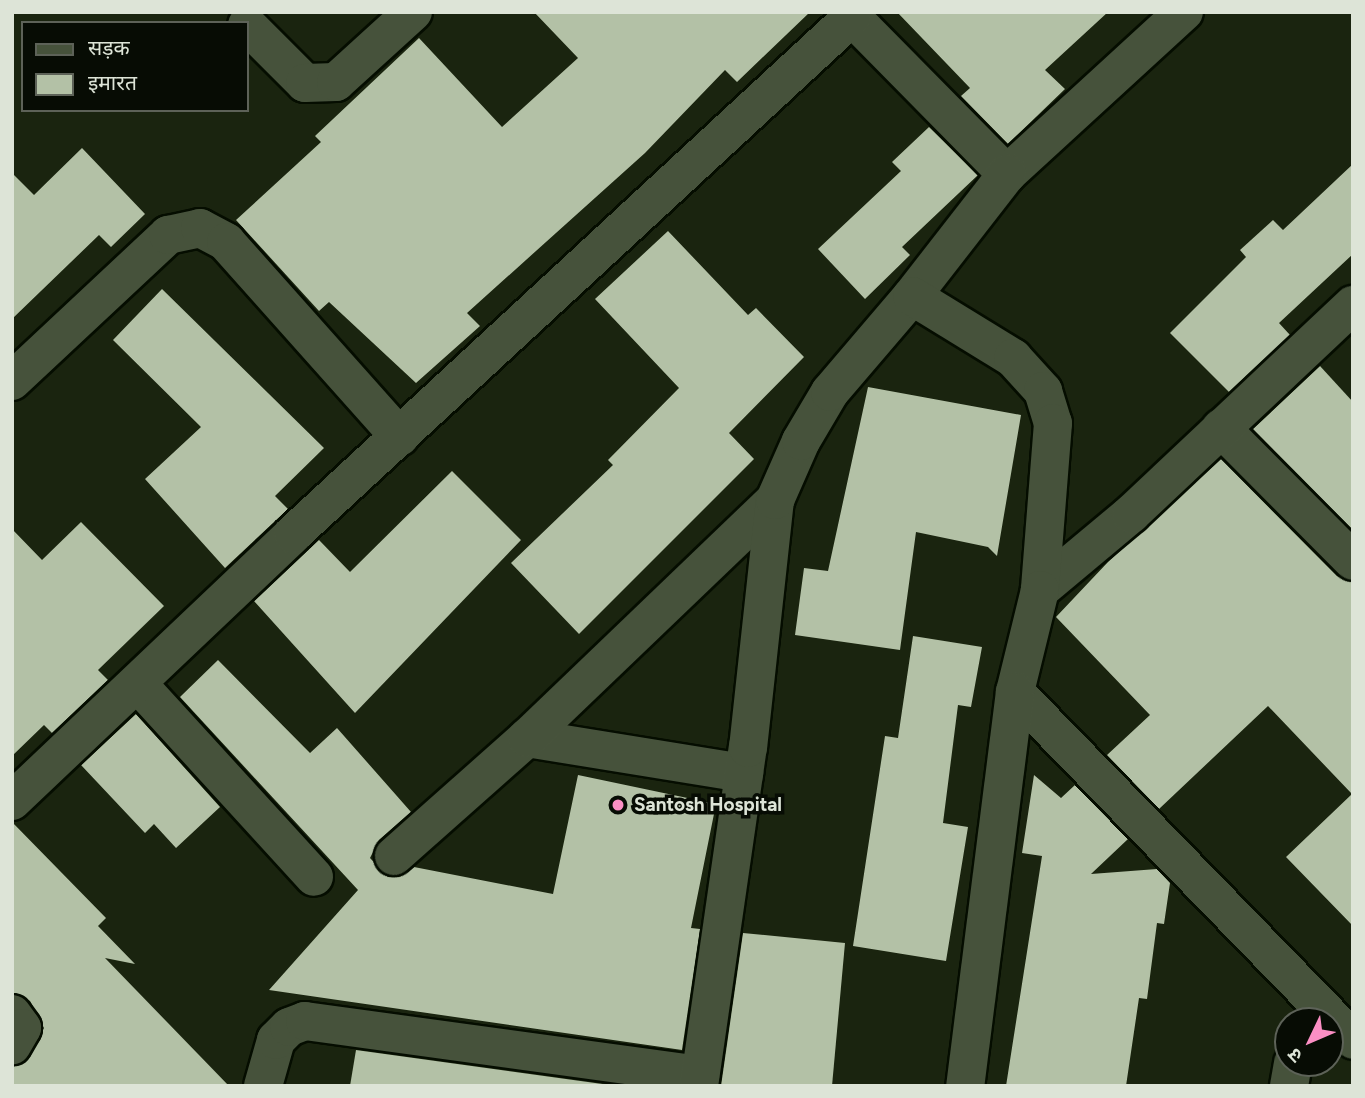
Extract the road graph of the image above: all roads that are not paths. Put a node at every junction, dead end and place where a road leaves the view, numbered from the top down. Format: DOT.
graph roads {
  1 [pos="413,12"];
  2 [pos="1184,12"];
  3 [pos="849,15"];
  4 [pos="248,26"];
  5 [pos="1007,174"];
  6 [pos="912,296"];
  7 [pos="1353,305"];
  8 [pos="12,381"];
  9 [pos="1221,428"];
  10 [pos="400,437"];
  11 [pos="775,500"];
  12 [pos="1353,561"];
  13 [pos="1040,590"];
  14 [pos="138,684"];
  15 [pos="1015,692"];
  16 [pos="527,738"];
  17 [pos="744,774"];
  18 [pos="12,801"];
  19 [pos="394,856"];
  20 [pos="314,877"];
  21 [pos="1302,1006"];
  22 [pos="12,1014"];
  23 [pos="1353,1040"];
  24 [pos="12,1045"];
  25 [pos="700,1081"];
  26 [pos="263,1086"];
  27 [pos="965,1086"];
  1 -- 4 [label="street"];
  2 -- 5 [label="street"];
  3 -- 5 [label="street"];
  3 -- 10 [label="street"];
  5 -- 6 [label="street"];
  6 -- 11 [label="street"];
  6 -- 13 [label="street"];
  7 -- 9 [label="street"];
  8 -- 10 [label="street"];
  9 -- 12 [label="street"];
  9 -- 13 [label="street"];
  10 -- 14 [label="street"];
  11 -- 16 [label="street"];
  11 -- 17 [label="street"];
  13 -- 15 [label="street"];
  14 -- 18 [label="street"];
  14 -- 20 [label="street"];
  15 -- 21 [label="street"];
  15 -- 27 [label="street"];
  16 -- 17 [label="street"];
  16 -- 19 [label="street"];
  17 -- 25 [label="street"];
  21 -- 23 [label="street"];
  22 -- 24 [label="street"];
  25 -- 26 [label="street"];
}
